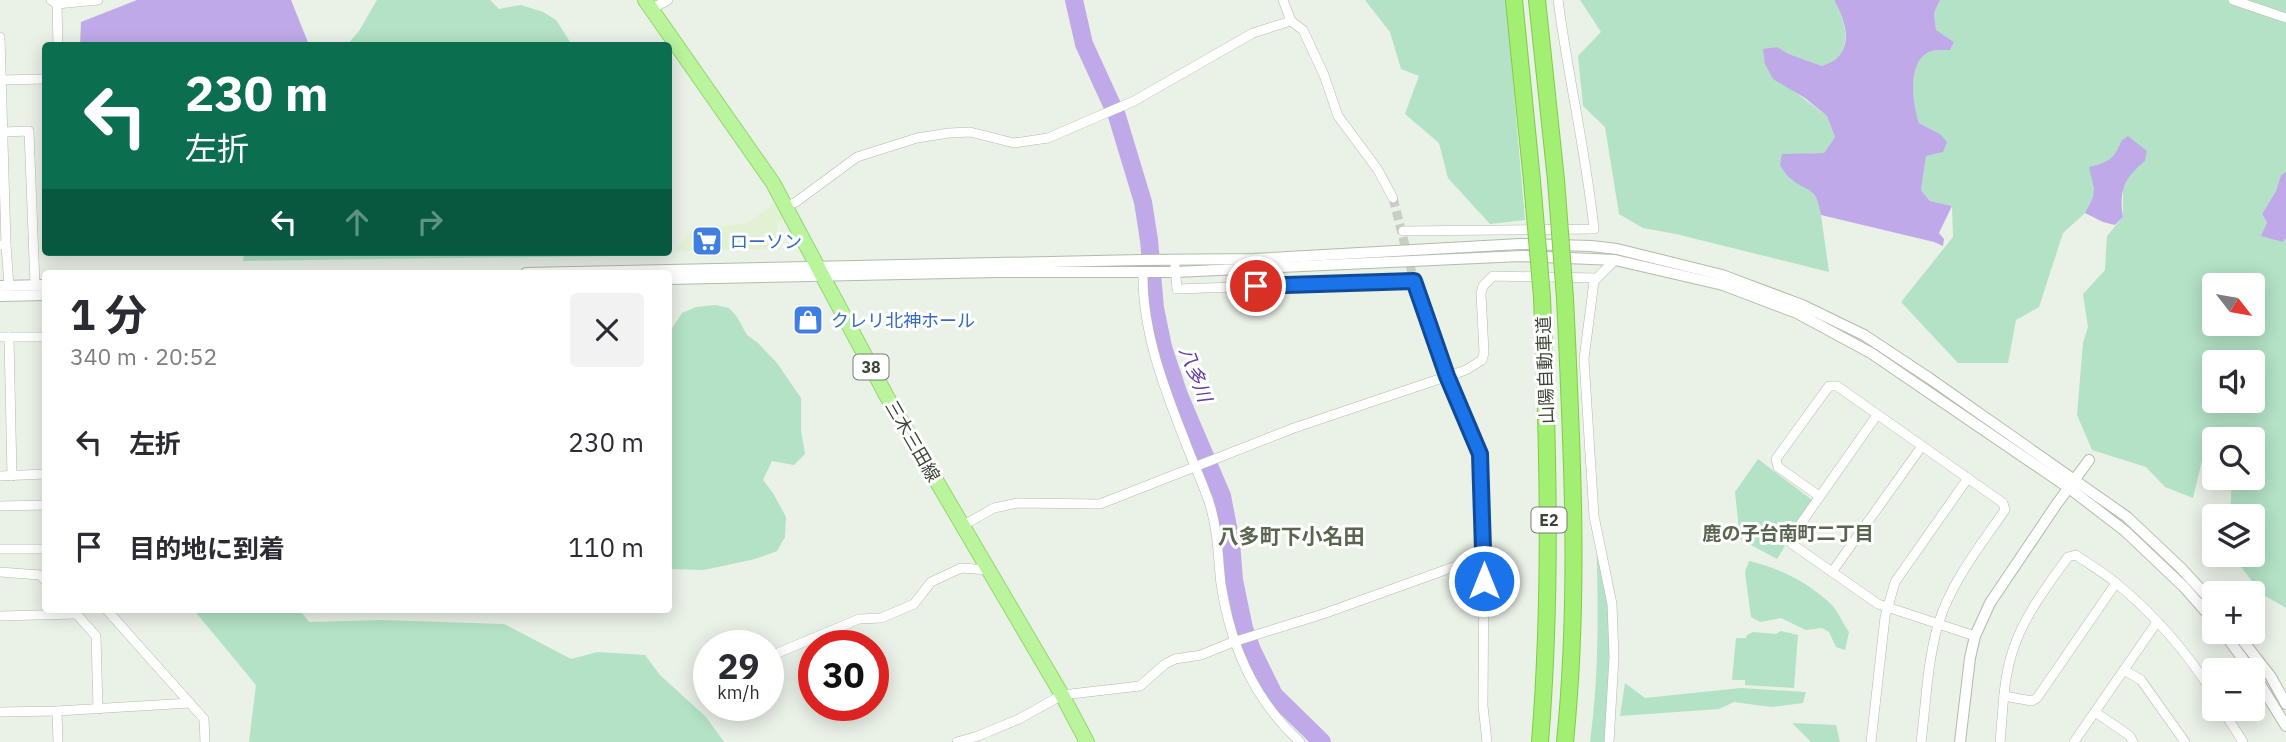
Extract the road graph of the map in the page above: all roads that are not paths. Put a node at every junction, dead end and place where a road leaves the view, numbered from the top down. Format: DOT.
graph roads {
  1 [pos="98,0"];
  2 [pos="667,0"];
  3 [pos="1283,0"];
  4 [pos="1514,0"];
  5 [pos="1537,0"];
  6 [pos="1558,0"];
  7 [pos="2233,0"];
  8 [pos="54,2"];
  9 [pos="648,5"];
  10 [pos="2286,18"];
  11 [pos="1291,21"];
  12 [pos="0,37"];
  13 [pos="58,42"];
  14 [pos="42,79"];
  15 [pos="1,80"];
  16 [pos="3,132"];
  17 [pos="1394,198"];
  18 [pos="787,206"];
  19 [pos="1403,231"];
  20 [pos="3,245"];
  21 [pos="1175,260"];
  22 [pos="1615,260"];
  23 [pos="672,271"];
  24 [pos="821,272"];
  25 [pos="1143,272"];
  26 [pos="1175,272"];
  27 [pos="1597,278"];
  28 [pos="672,279"];
  29 [pos="40,285"];
  30 [pos="5,286"];
  31 [pos="42,295"];
  32 [pos="0,296"];
  33 [pos="5,337"];
  34 [pos="42,337"];
  35 [pos="1447,376"];
  36 [pos="1877,415"];
  37 [pos="1922,446"];
  38 [pos="2090,460"];
  39 [pos="1195,467"];
  40 [pos="42,474"];
  41 [pos="12,475"];
  42 [pos="0,476"];
  43 [pos="1968,478"];
  44 [pos="2073,484"];
  45 [pos="1819,496"];
  46 [pos="42,505"];
  47 [pos="0,506"];
  48 [pos="962,526"];
  49 [pos="42,548"];
  50 [pos="0,549"];
  51 [pos="1484,556"];
  52 [pos="989,570"];
  53 [pos="0,572"];
  54 [pos="1832,572"];
  55 [pos="42,577"];
  56 [pos="2116,583"];
  57 [pos="2202,591"];
  58 [pos="1887,607"];
  59 [pos="2202,607"];
  60 [pos="44,613"];
  61 [pos="76,613"];
  62 [pos="110,613"];
  63 [pos="0,616"];
  64 [pos="2157,622"];
  65 [pos="1938,625"];
  66 [pos="1975,636"];
  67 [pos="1233,642"];
  68 [pos="2246,644"];
  69 [pos="784,650"];
  70 [pos="2124,670"];
  71 [pos="2202,676"];
  72 [pos="2265,692"];
  73 [pos="1062,695"];
  74 [pos="2004,696"];
  75 [pos="190,703"];
  76 [pos="2286,704"];
  77 [pos="98,709"];
  78 [pos="0,712"];
  79 [pos="57,712"];
  80 [pos="2095,712"];
  81 [pos="2230,721"];
  82 [pos="2286,726"];
  83 [pos="58,742"];
  84 [pos="205,742"];
  85 [pos="957,742"];
  86 [pos="1087,742"];
  87 [pos="1300,742"];
  88 [pos="1488,742"];
  89 [pos="1539,742"];
  90 [pos="1565,742"];
  91 [pos="1609,742"];
  92 [pos="1871,742"];
  93 [pos="1921,742"];
  94 [pos="1960,742"];
  95 [pos="2000,742"];
  96 [pos="2074,742"];
  97 [pos="2133,742"];
  98 [pos="2185,742"];
  99 [pos="2243,742"];
  1 -- 8 [label="street"];
  2 -- 9 [label="street"];
  3 -- 11 [label="street"];
  4 -- 89 [label="highway, 山陽自動車道 / E2, bridge"];
  5 -- 90 [label="highway, 山陽自動車道 / E2, bridge"];
  6 -- 19 [label="street"];
  7 -- 10 [label="street"];
  8 -- 13 [label="street"];
  9 -- 18 [label="main road, 三木三田線 / 38"];
  11 -- 17 [label="street"];
  11 -- 18 [label="street"];
  12 -- 15 [label="street"];
  14 -- 15 [label="street"];
  15 -- 16 [label="street"];
  16 -- 20 [label="street"];
  16 -- 29 [label="street"];
  18 -- 24 [label="main road, 三木三田線 / 38"];
  20 -- 30 [label="street"];
  21 -- 24 [label="street"];
  21 -- 26 [label="street"];
  21 -- 44 [label="street"];
  22 -- 26 [label="street"];
  22 -- 27 [label="street"];
  22 -- 44 [label="street"];
  23 -- 24 [label="street"];
  24 -- 25 [label="street"];
  24 -- 28 [label="street"];
  24 -- 48 [label="main road, 三木三田線 / 38"];
  25 -- 26 [label="street"];
  25 -- 39 [label="street"];
  26 -- 35 [label="street"];
  27 -- 35 [label="street"];
  27 -- 91 [label="street"];
  29 -- 30 [label="street"];
  31 -- 32 [label="street"];
  33 -- 34 [label="street"];
  33 -- 41 [label="street"];
  35 -- 39 [label="street"];
  35 -- 51 [label="street"];
  36 -- 37 [label="street"];
  36 -- 45 [label="street"];
  36 -- 45 [label="street"];
  37 -- 43 [label="street"];
  37 -- 54 [label="street"];
  38 -- 44 [label="street"];
  39 -- 48 [label="street"];
  39 -- 67 [label="street"];
  40 -- 41 [label="street"];
  41 -- 42 [label="street"];
  43 -- 58 [label="street"];
  43 -- 65 [label="street"];
  44 -- 57 [label="street"];
  44 -- 59 [label="street"];
  44 -- 66 [label="street"];
  45 -- 54 [label="street"];
  46 -- 47 [label="street"];
  48 -- 52 [label="main road, 三木三田線 / 38"];
  49 -- 50 [label="street"];
  51 -- 67 [label="street"];
  51 -- 88 [label="street"];
  52 -- 69 [label="street"];
  52 -- 73 [label="main road, 三木三田線 / 38"];
  53 -- 55 [label="street"];
  54 -- 58 [label="street"];
  56 -- 64 [label="street"];
  56 -- 74 [label="street"];
  56 -- 74 [label="street"];
  58 -- 65 [label="street"];
  58 -- 92 [label="street"];
  60 -- 63 [label="street"];
  61 -- 77 [label="street"];
  62 -- 75 [label="street"];
  64 -- 70 [label="street"];
  64 -- 71 [label="street"];
  65 -- 66 [label="street"];
  65 -- 93 [label="street"];
  66 -- 94 [label="street"];
  67 -- 73 [label="street"];
  67 -- 87 [label="street"];
  68 -- 76 [label="street"];
  70 -- 80 [label="street"];
  70 -- 98 [label="street"];
  72 -- 82 [label="street"];
  73 -- 85 [label="street"];
  73 -- 86 [label="main road, 三木三田線 / 38"];
  74 -- 95 [label="street"];
  75 -- 77 [label="street"];
  75 -- 84 [label="street"];
  77 -- 79 [label="street"];
  78 -- 79 [label="street"];
  79 -- 83 [label="street"];
  80 -- 96 [label="street"];
  80 -- 97 [label="street"];
  81 -- 99 [label="street"];
}
